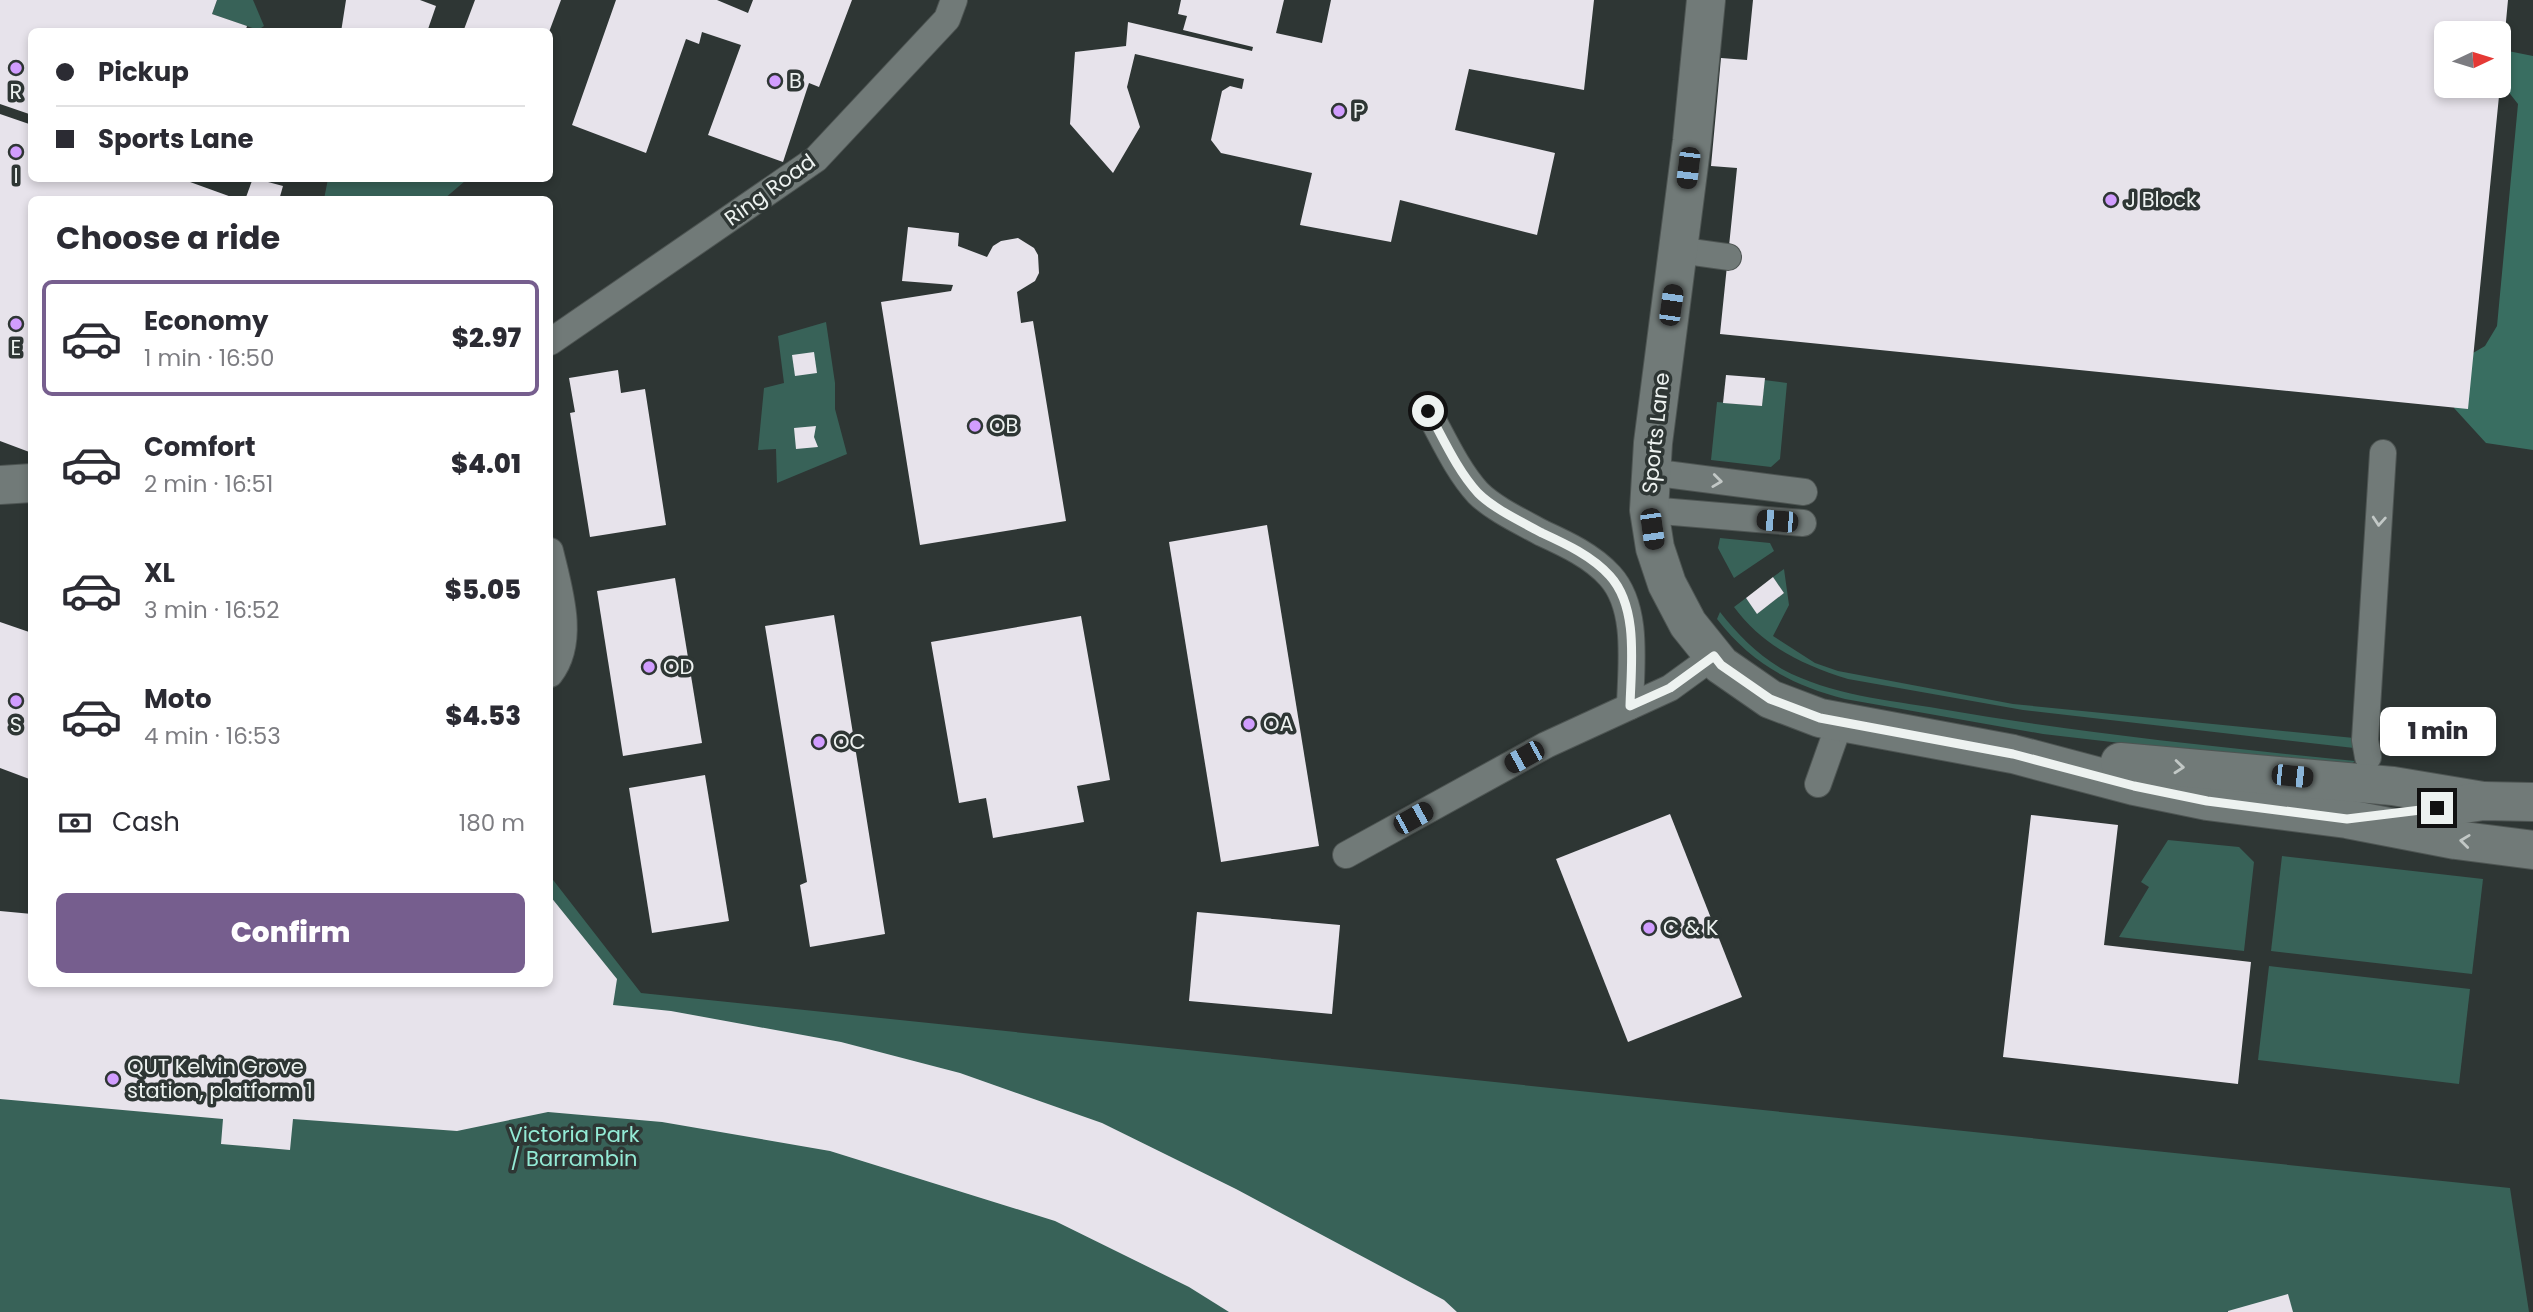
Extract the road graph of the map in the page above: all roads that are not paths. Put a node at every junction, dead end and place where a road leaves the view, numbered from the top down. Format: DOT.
graph roads {
  1 [pos="967,0"];
  2 [pos="1706,0"];
  3 [pos="950,10"];
  4 [pos="1678,250"];
  5 [pos="1728,257"];
  6 [pos="553,340"];
  7 [pos="1428,411"];
  8 [pos="2383,453"];
  9 [pos="1650,472"];
  10 [pos="28,483"];
  11 [pos="0,485"];
  12 [pos="1804,492"];
  13 [pos="1649,510"];
  14 [pos="1803,523"];
  15 [pos="553,563"];
  16 [pos="1714,656"];
  17 [pos="553,666"];
  18 [pos="1630,706"];
  19 [pos="1840,722"];
  20 [pos="2013,754"];
  21 [pos="2368,757"];
  22 [pos="1818,784"];
  23 [pos="2483,802"];
  24 [pos="2533,802"];
  25 [pos="2347,819"];
  26 [pos="2533,850"];
  27 [pos="1346,855"];
  1 -- 3 [label="lane, Ring Road"];
  2 -- 4 [label="street, Sports Lane"];
  3 -- 6 [label="lane, Ring Road"];
  4 -- 5 [label="lane"];
  4 -- 9 [label="street, Sports Lane"];
  7 -- 18 [label="lane"];
  8 -- 21 [label="lane, one-way"];
  9 -- 12 [label="lane, one-way"];
  9 -- 13 [label="street, Sports Lane"];
  10 -- 11 [label="street"];
  13 -- 14 [label="lane"];
  13 -- 16 [label="street, Sports Lane"];
  15 -- 17 [label="lane"];
  16 -- 18 [label="lane"];
  16 -- 19 [label="street, Sports Lane"];
  18 -- 27 [label="lane"];
  19 -- 20 [label="street, Sports Lane"];
  19 -- 22 [label="lane"];
  20 -- 23 [label="street, Sports Lane, one-way"];
  20 -- 25 [label="street, Sports Lane"];
  23 -- 24 [label="street, Sports Lane"];
  23 -- 25 [label="street, Sports Lane"];
  26 -- 25 [label="street, Sports Lane, one-way"];
}
